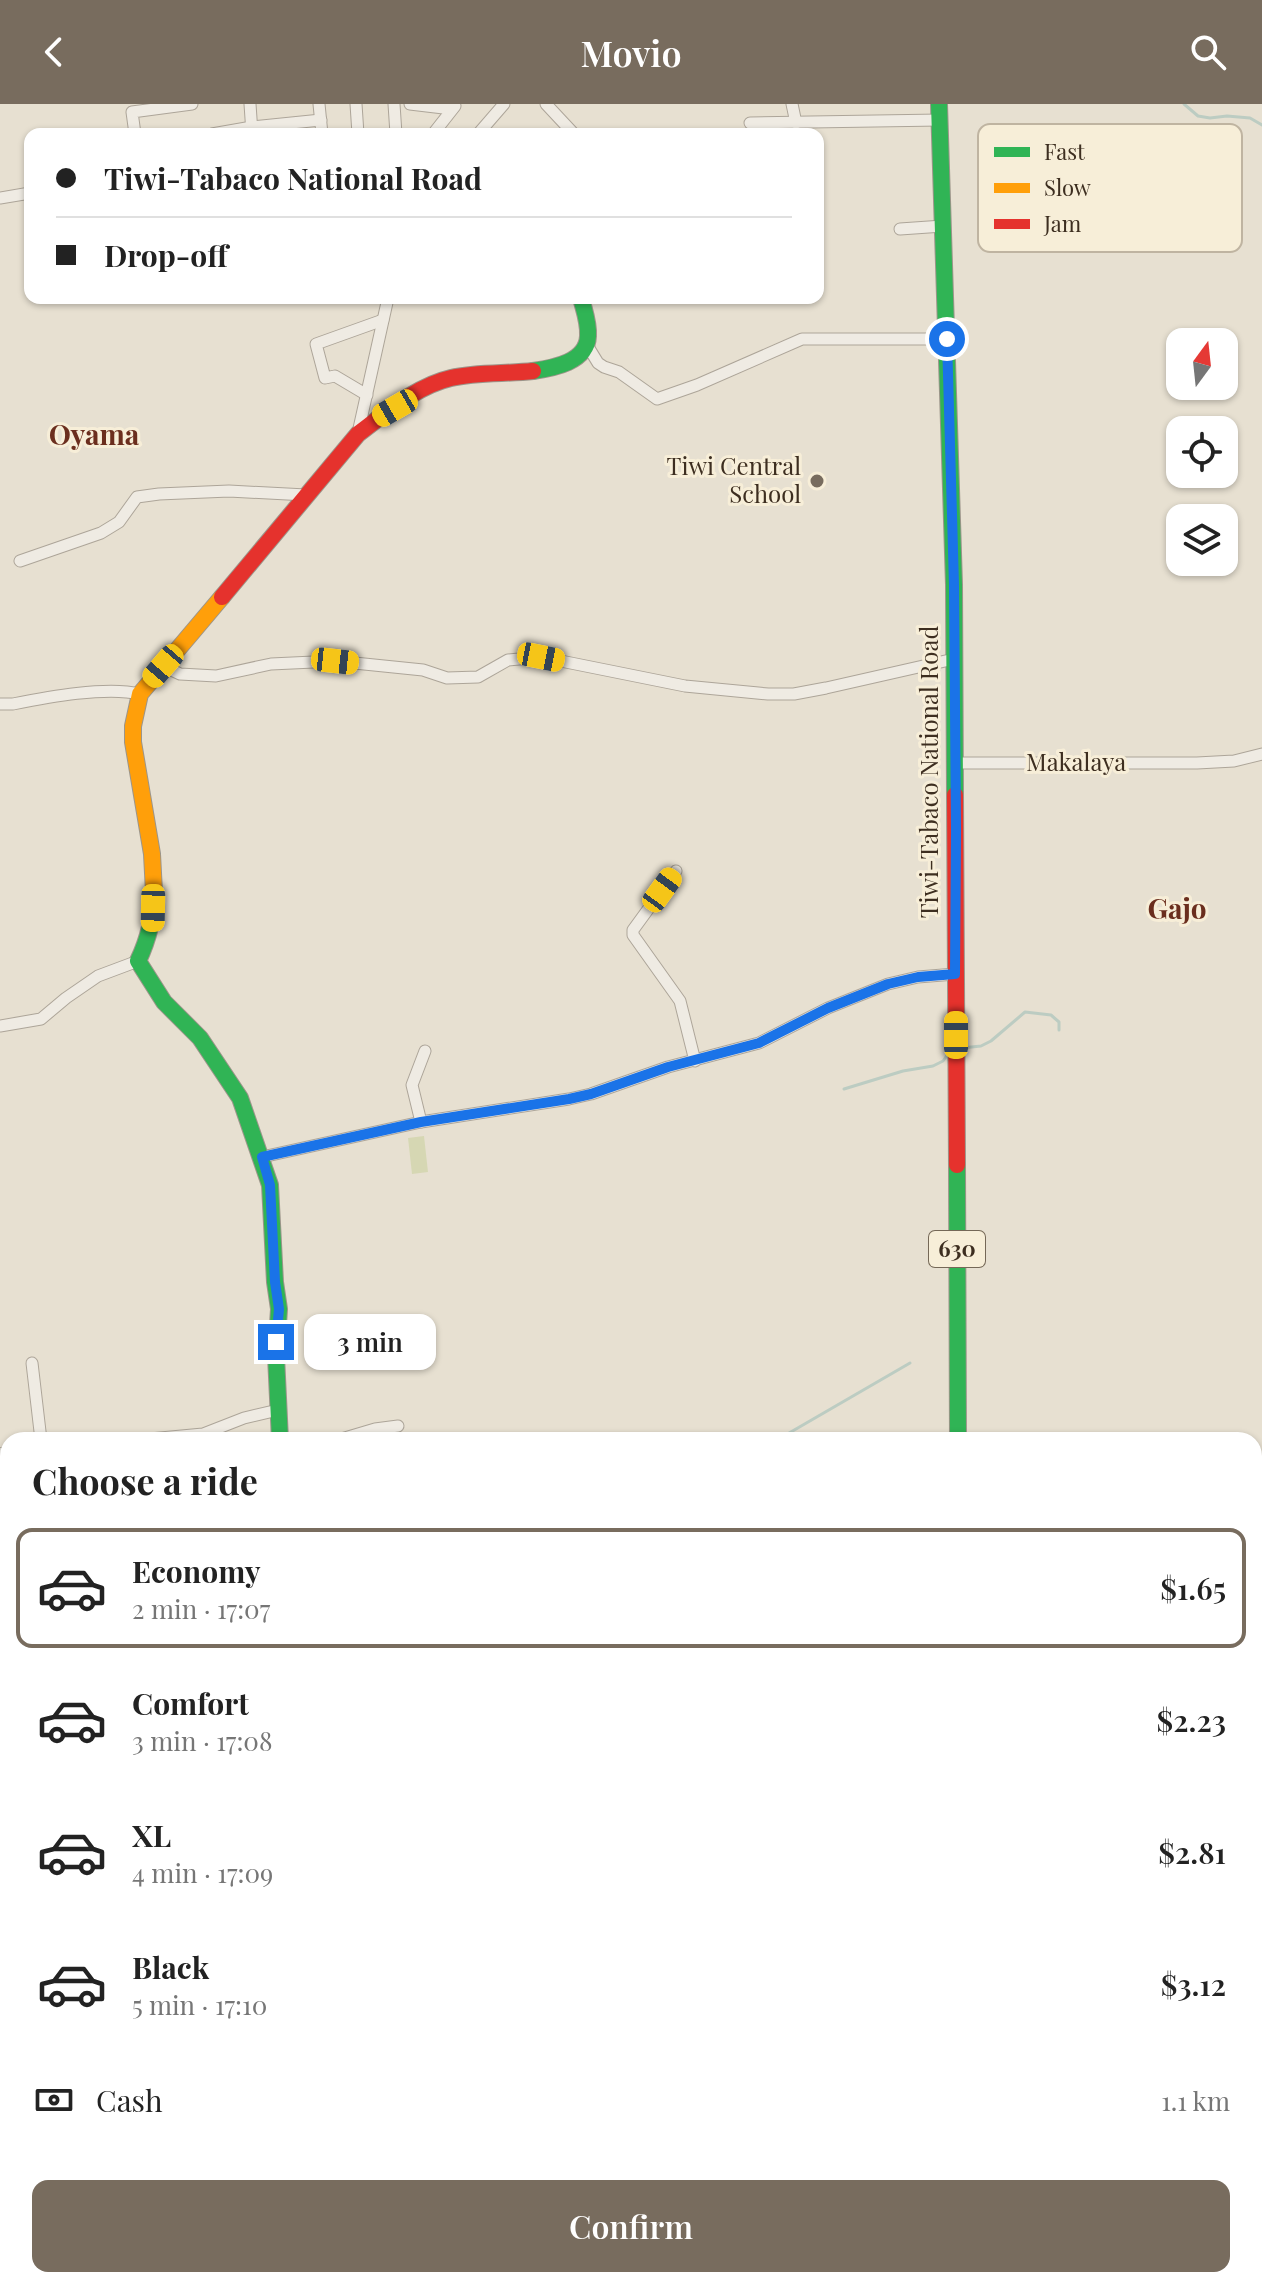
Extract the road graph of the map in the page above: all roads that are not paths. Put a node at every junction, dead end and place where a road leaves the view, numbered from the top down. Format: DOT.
graph roads {
  1 [pos="192,104"];
  2 [pos="250,104"];
  3 [pos="319,104"];
  4 [pos="356,104"];
  5 [pos="394,104"];
  6 [pos="410,104"];
  7 [pos="504,104"];
  8 [pos="546,104"];
  9 [pos="792,104"];
  10 [pos="454,107"];
  11 [pos="939,112"];
  12 [pos="321,120"];
  13 [pos="750,123"];
  14 [pos="796,123"];
  15 [pos="134,128"];
  16 [pos="252,128"];
  17 [pos="266,128"];
  18 [pos="322,128"];
  19 [pos="358,128"];
  20 [pos="396,128"];
  21 [pos="438,128"];
  22 [pos="483,128"];
  23 [pos="568,128"];
  24 [pos="24,194"];
  25 [pos="0,198"];
  26 [pos="943,226"];
  27 [pos="900,229"];
  28 [pos="387,304"];
  29 [pos="582,304"];
  30 [pos="383,320"];
  31 [pos="947,339"];
  32 [pos="587,345"];
  33 [pos="367,395"];
  34 [pos="358,434"];
  35 [pos="306,495"];
  36 [pos="20,561"];
  37 [pos="954,659"];
  38 [pos="163,666"];
  39 [pos="140,694"];
  40 [pos="0,704"];
  41 [pos="1262,754"];
  42 [pos="955,763"];
  43 [pos="676,871"];
  44 [pos="138,961"];
  45 [pos="955,974"];
  46 [pos="0,1026"];
  47 [pos="425,1051"];
  48 [pos="695,1061"];
  49 [pos="421,1122"];
  50 [pos="262,1157"];
  51 [pos="32,1363"];
  52 [pos="278,1410"];
  53 [pos="398,1426"];
  54 [pos="40,1432"];
  55 [pos="208,1432"];
  56 [pos="279,1432"];
  57 [pos="365,1432"];
  58 [pos="958,1432"];
  1 -- 15 [label="street"];
  2 -- 16 [label="street"];
  3 -- 12 [label="street"];
  4 -- 19 [label="street"];
  5 -- 20 [label="street"];
  6 -- 10 [label="street"];
  7 -- 22 [label="street"];
  8 -- 23 [label="street"];
  9 -- 14 [label="street"];
  10 -- 21 [label="street"];
  11 -- 14 [label="street"];
  11 -- 26 [label="street, Tiwi-Tabaco National Road / 630"];
  12 -- 17 [label="street"];
  12 -- 18 [label="street"];
  13 -- 14 [label="street"];
  24 -- 25 [label="street"];
  26 -- 27 [label="street"];
  26 -- 31 [label="street, Tiwi-Tabaco National Road / 630"];
  28 -- 30 [label="street"];
  29 -- 32 [label="street"];
  30 -- 33 [label="street"];
  30 -- 33 [label="street"];
  31 -- 32 [label="street"];
  31 -- 37 [label="street, Tiwi-Tabaco National Road / 630"];
  32 -- 34 [label="street"];
  33 -- 34 [label="street"];
  34 -- 35 [label="street"];
  35 -- 36 [label="street"];
  35 -- 38 [label="street"];
  37 -- 38 [label="street"];
  37 -- 42 [label="street, Tiwi-Tabaco National Road / 630"];
  38 -- 39 [label="street"];
  39 -- 40 [label="street"];
  39 -- 44 [label="street"];
  41 -- 42 [label="street, Makalaya"];
  42 -- 45 [label="street, Tiwi-Tabaco National Road / 630"];
  43 -- 48 [label="street"];
  44 -- 46 [label="street"];
  44 -- 50 [label="street"];
  45 -- 48 [label="street"];
  45 -- 58 [label="street, Tiwi-Tabaco National Road / 630"];
  47 -- 49 [label="street"];
  48 -- 49 [label="street"];
  49 -- 50 [label="street"];
  50 -- 52 [label="street"];
  51 -- 54 [label="street"];
  52 -- 55 [label="street"];
  52 -- 56 [label="street"];
  53 -- 57 [label="street"];
}
